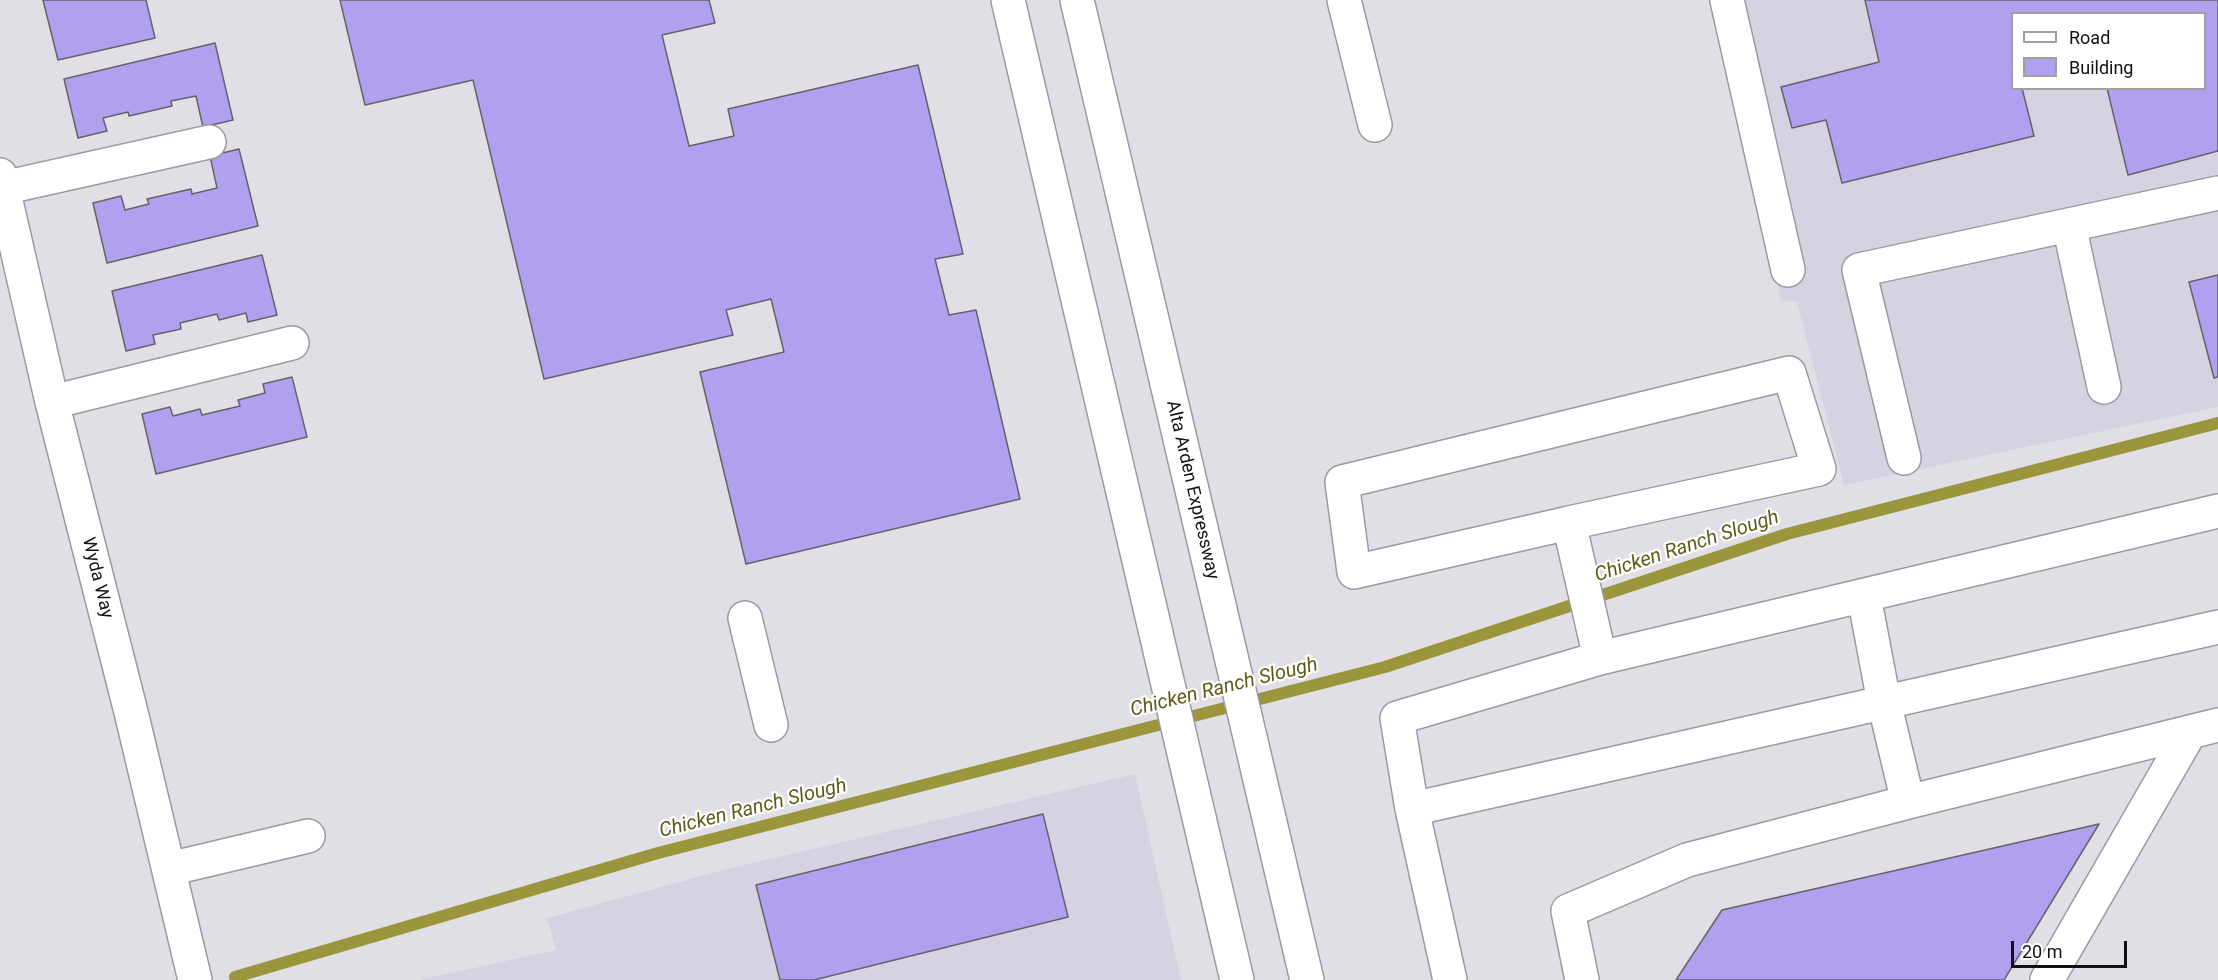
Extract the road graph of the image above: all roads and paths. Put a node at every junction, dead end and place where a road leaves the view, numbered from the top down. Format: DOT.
graph roads {
  1 [pos="1008,0"];
  2 [pos="1077,0"];
  3 [pos="1344,0"];
  4 [pos="1727,0"];
  5 [pos="1376,125"];
  6 [pos="209,142"];
  7 [pos="2,182"];
  8 [pos="2218,193"];
  9 [pos="2069,225"];
  10 [pos="1788,270"];
  11 [pos="292,343"];
  12 [pos="2104,387"];
  13 [pos="52,402"];
  14 [pos="1904,458"];
  15 [pos="2218,511"];
  16 [pos="1571,533"];
  17 [pos="1864,596"];
  18 [pos="745,618"];
  19 [pos="2218,627"];
  20 [pos="1597,647"];
  21 [pos="1884,702"];
  22 [pos="771,725"];
  23 [pos="2204,728"];
  24 [pos="1908,802"];
  25 [pos="1412,809"];
  26 [pos="308,836"];
  27 [pos="170,869"];
  28 [pos="195,980"];
  29 [pos="1237,980"];
  30 [pos="1307,980"];
  31 [pos="1450,980"];
  32 [pos="1582,980"];
  33 [pos="2047,980"];
  1 -- 29 [label="main road"];
  2 -- 30 [label="main road, Alta Arden Expressway"];
  3 -- 5 [label="main road"];
  4 -- 10 [label="main road"];
  6 -- 7 [label="main road"];
  7 -- 13 [label="main road, Wyda Way"];
  8 -- 9 [label="main road"];
  9 -- 12 [label="main road"];
  9 -- 14 [label="main road"];
  11 -- 13 [label="main road"];
  13 -- 27 [label="main road, Wyda Way"];
  15 -- 17 [label="main road"];
  16 -- 16 [label="main road"];
  16 -- 20 [label="main road"];
  17 -- 20 [label="main road"];
  17 -- 21 [label="main road"];
  18 -- 22 [label="main road"];
  19 -- 21 [label="main road"];
  20 -- 25 [label="main road"];
  21 -- 24 [label="main road"];
  21 -- 25 [label="main road"];
  23 -- 24 [label="main road"];
  23 -- 33 [label="main road"];
  24 -- 32 [label="main road"];
  25 -- 31 [label="main road"];
  26 -- 27 [label="main road"];
  27 -- 28 [label="main road, Wyda Way"];
}
